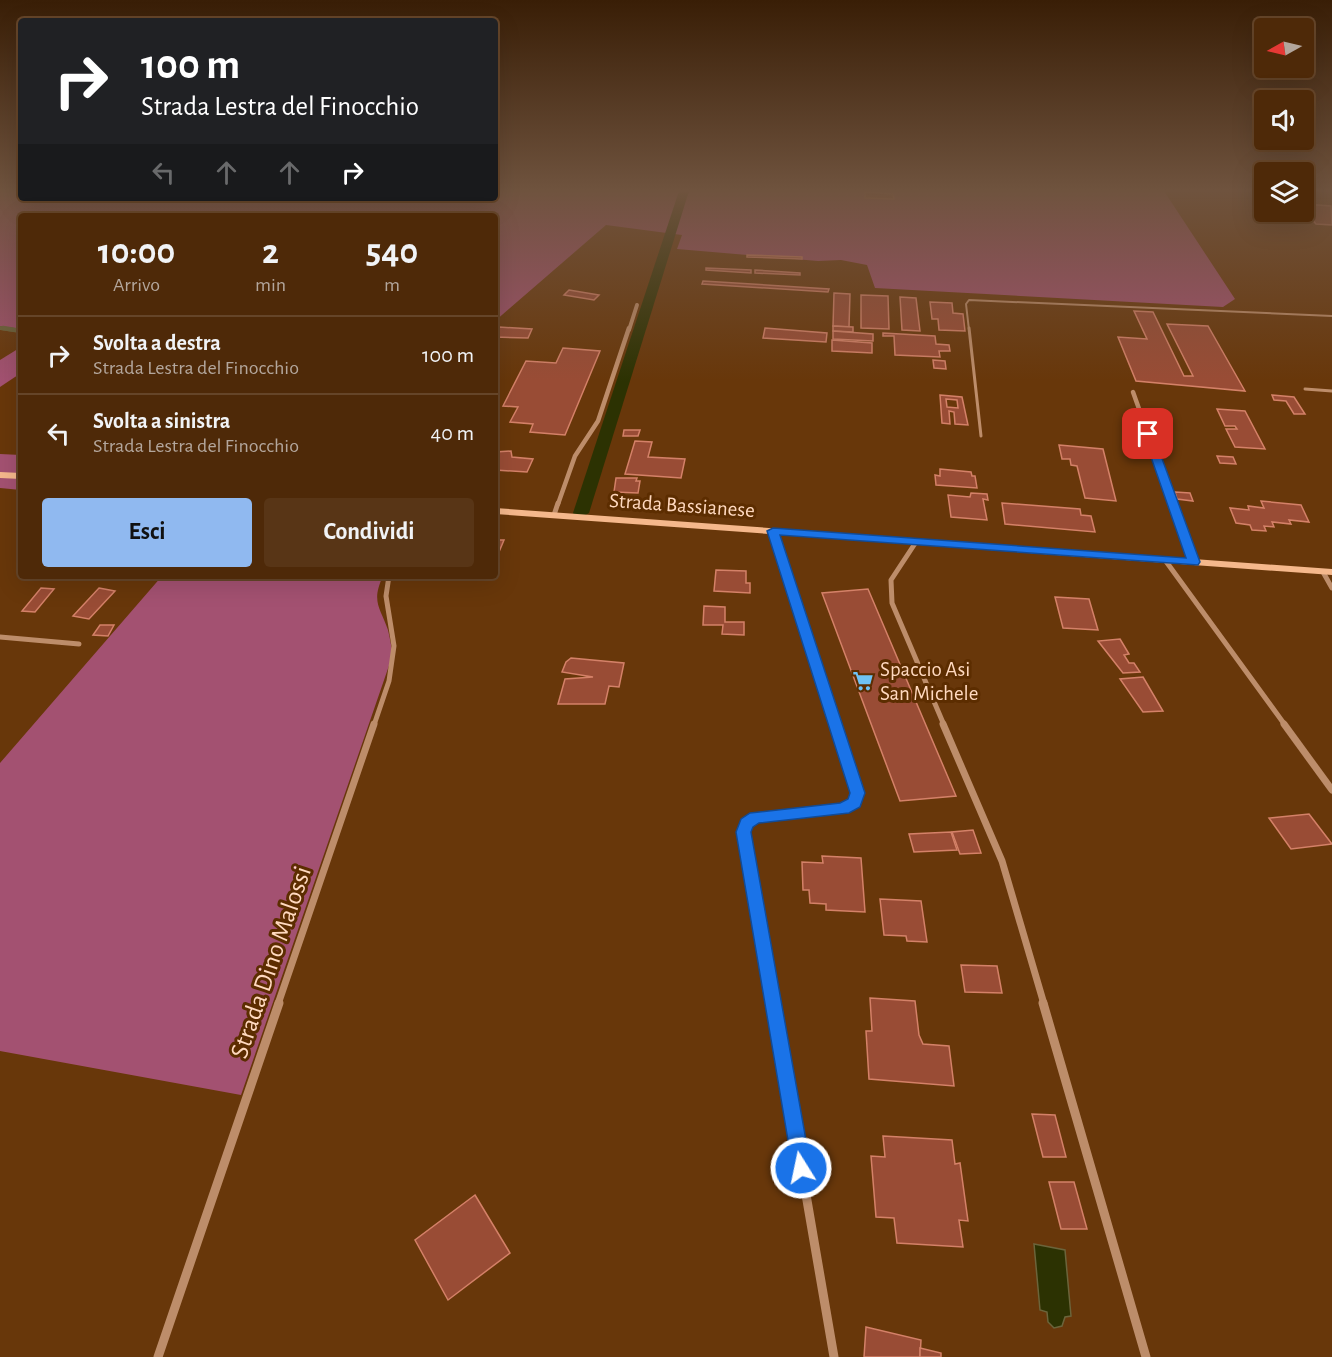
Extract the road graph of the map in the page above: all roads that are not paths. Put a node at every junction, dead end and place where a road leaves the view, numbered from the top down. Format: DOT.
graph roads {
  1 [pos="638,305"];
  2 [pos="1332,316"];
  3 [pos="1305,389"];
  4 [pos="1332,391"];
  5 [pos="1133,392"];
  6 [pos="981,436"];
  7 [pos="0,475"];
  8 [pos="18,476"];
  9 [pos="498,511"];
  10 [pos="554,515"];
  11 [pos="773,531"];
  12 [pos="916,542"];
  13 [pos="1165,560"];
  14 [pos="1194,562"];
  15 [pos="1327,572"];
  16 [pos="388,579"];
  17 [pos="1332,588"];
  18 [pos="0,637"];
  19 [pos="79,644"];
  20 [pos="1332,790"];
  21 [pos="158,1357"];
  22 [pos="834,1357"];
  23 [pos="1146,1357"];
  1 -- 10 [label="street"];
  2 -- 6 [label="lane"];
  3 -- 4 [label="lane"];
  5 -- 14 [label="street"];
  7 -- 8 [label="street"];
  9 -- 10 [label="street, Strada Bassianese"];
  10 -- 11 [label="street, Strada Bassianese"];
  11 -- 12 [label="street, Strada Bassianese"];
  11 -- 22 [label="street"];
  12 -- 13 [label="street, Strada Bassianese"];
  12 -- 23 [label="street"];
  13 -- 14 [label="street, Strada Bassianese"];
  13 -- 20 [label="street"];
  14 -- 15 [label="street, Strada Bassianese"];
  15 -- 17 [label="street"];
  16 -- 21 [label="street, Strada Dino Malossi"];
  18 -- 19 [label="street"];
}
